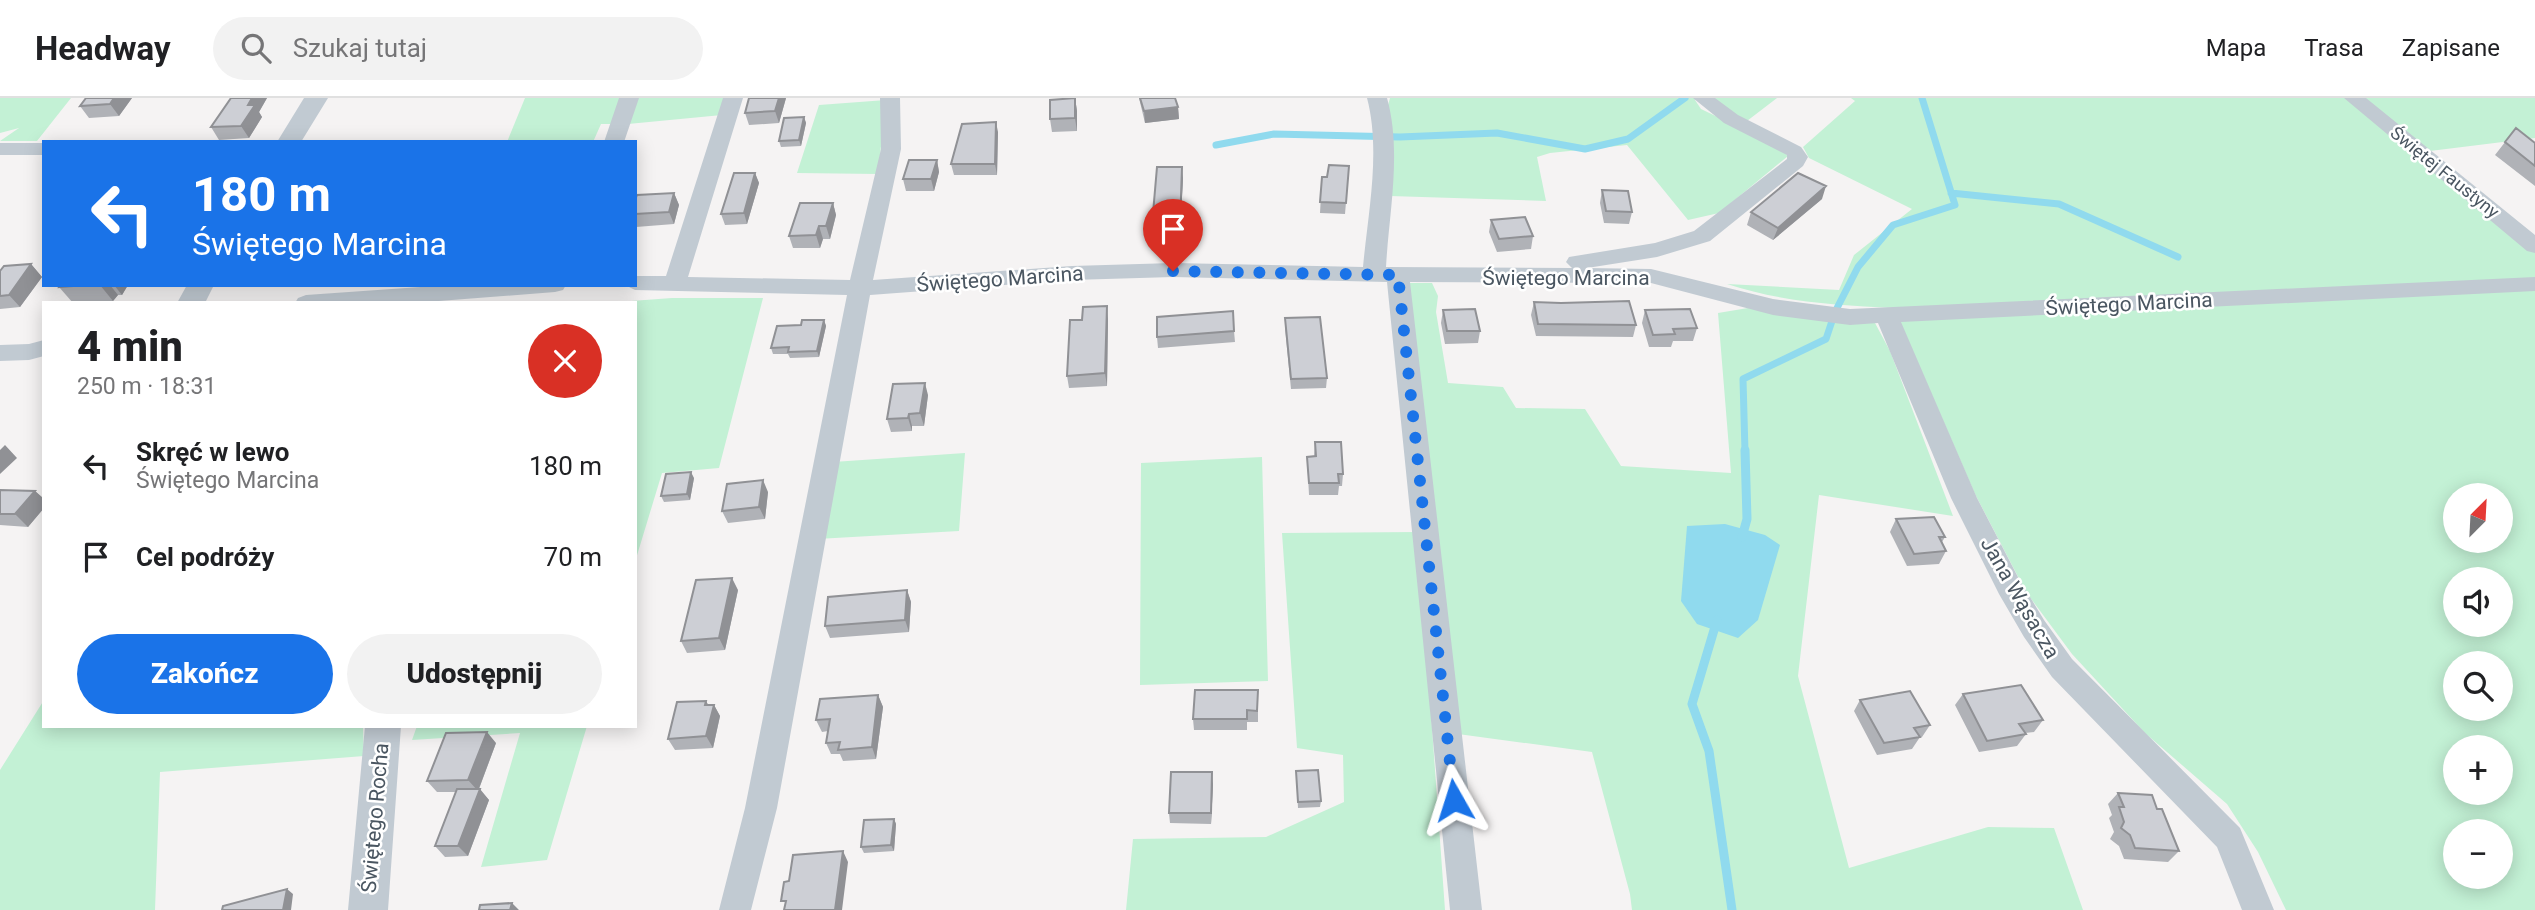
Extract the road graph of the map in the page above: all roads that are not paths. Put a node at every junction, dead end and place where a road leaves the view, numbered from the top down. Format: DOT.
graph roads {
  1 [pos="316,98"];
  2 [pos="629,98"];
  3 [pos="733,98"];
  4 [pos="890,98"];
  5 [pos="1377,98"];
  6 [pos="1703,98"];
  7 [pos="2354,98"];
  8 [pos="290,140"];
  9 [pos="615,140"];
  10 [pos="0,149"];
  11 [pos="42,149"];
  12 [pos="2535,246"];
  13 [pos="1386,275"];
  14 [pos="1493,277"];
  15 [pos="637,283"];
  16 [pos="675,283"];
  17 [pos="2535,284"];
  18 [pos="527,287"];
  19 [pos="860,288"];
  20 [pos="334,301"];
  21 [pos="1886,315"];
  22 [pos="42,349"];
  23 [pos="0,354"];
  24 [pos="383,728"];
  25 [pos="368,910"];
  26 [pos="735,910"];
  27 [pos="1466,910"];
  28 [pos="2259,910"];
  1 -- 8 [label="street"];
  2 -- 9 [label="street"];
  3 -- 16 [label="street"];
  4 -- 19 [label="street"];
  5 -- 13 [label="street"];
  6 -- 14 [label="street"];
  7 -- 12 [label="street, Świętej Faustyny"];
  10 -- 11 [label="street"];
  13 -- 14 [label="street, Świętego Marcina"];
  13 -- 19 [label="street, Świętego Marcina"];
  13 -- 27 [label="street"];
  14 -- 21 [label="street, Świętego Marcina"];
  15 -- 16 [label="street, Świętego Marcina"];
  16 -- 19 [label="street, Świętego Marcina"];
  17 -- 21 [label="street, Świętego Marcina"];
  18 -- 20 [label="street"];
  19 -- 26 [label="street"];
  21 -- 28 [label="street, Jana Wąsacza"];
  22 -- 23 [label="street"];
  24 -- 25 [label="street, Świętego Rocha"];
}
